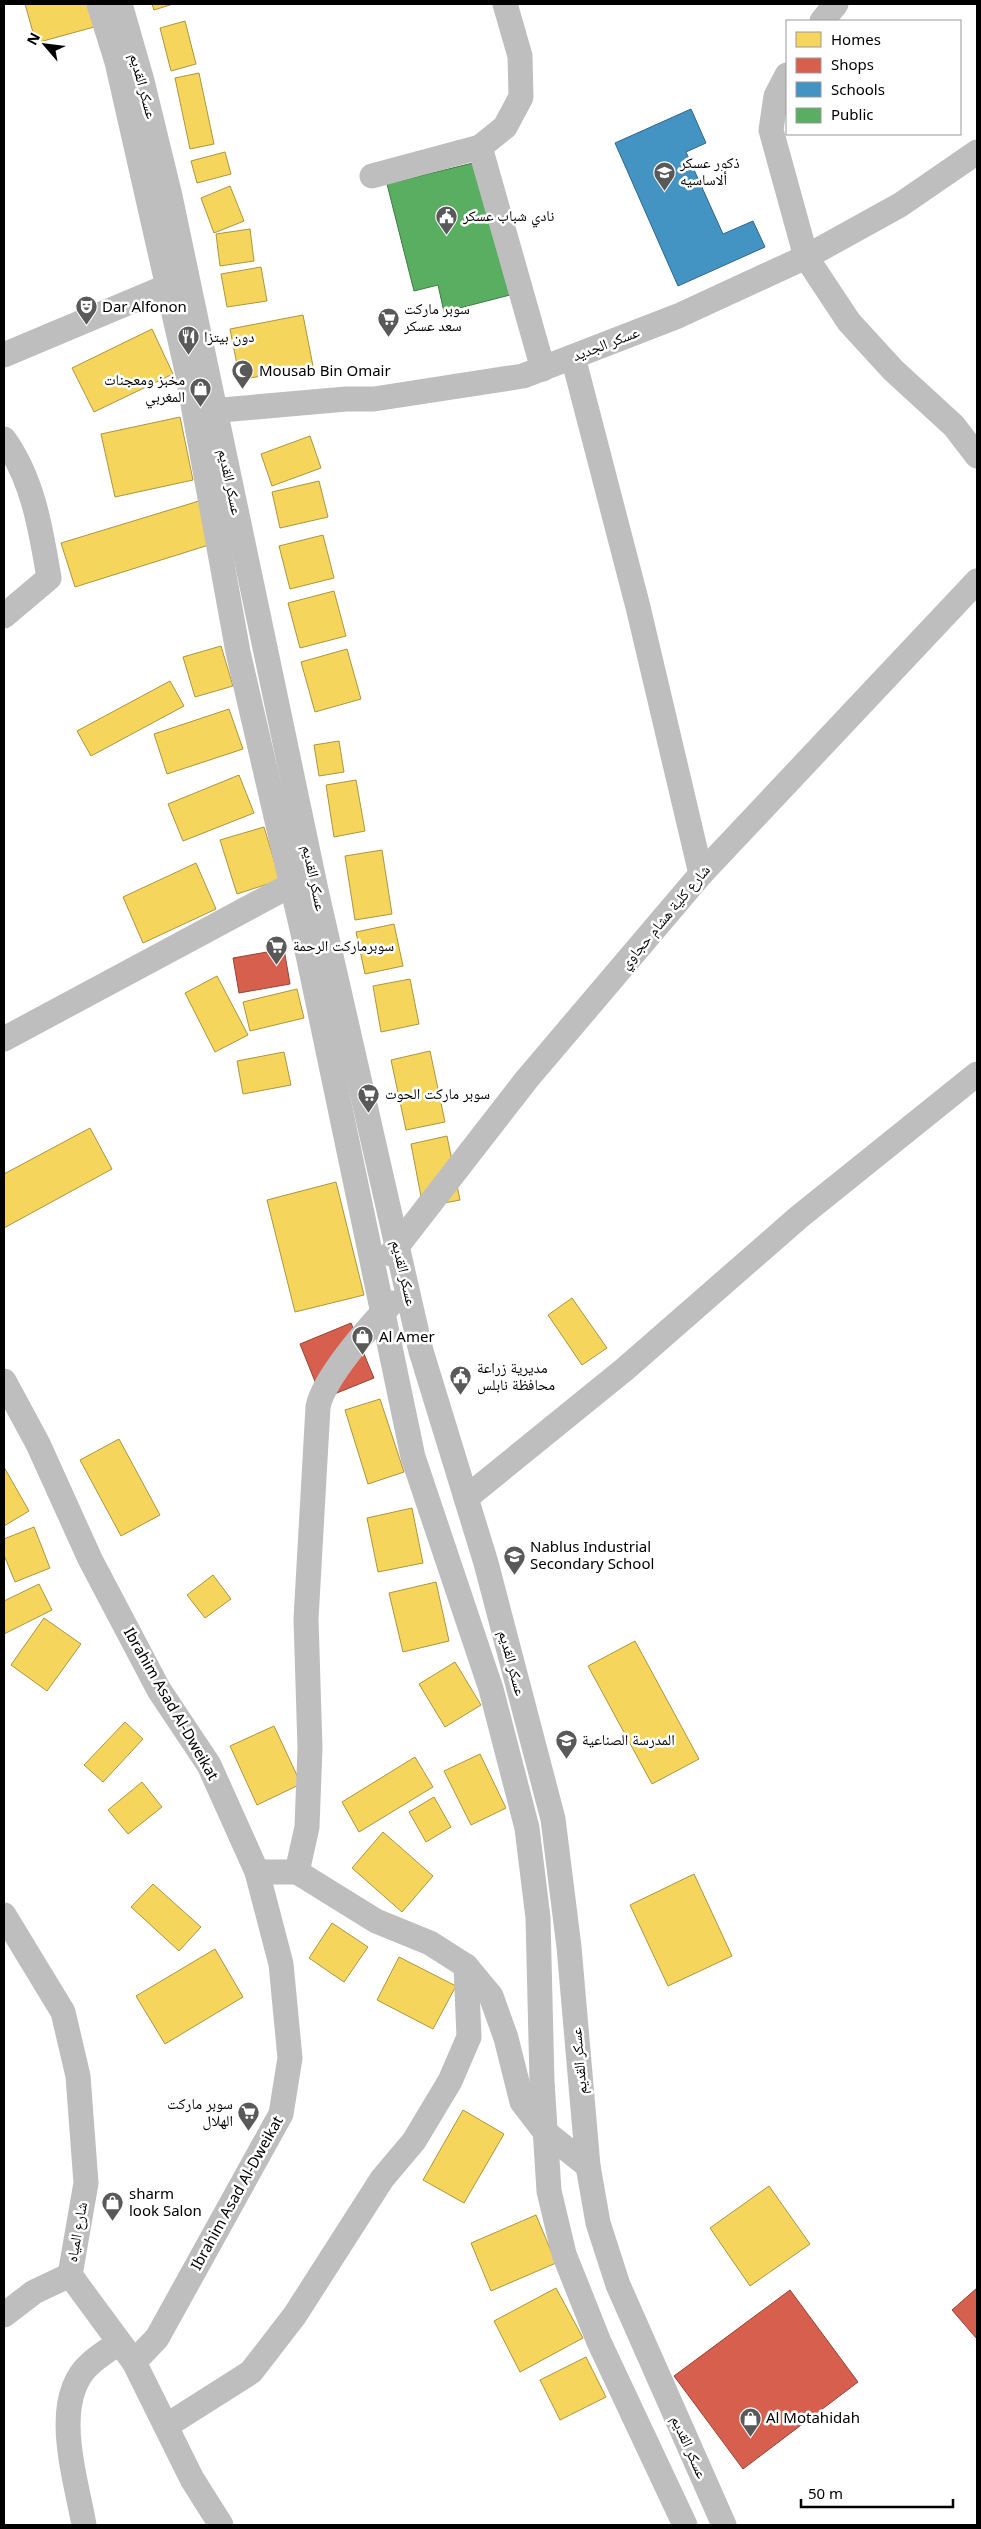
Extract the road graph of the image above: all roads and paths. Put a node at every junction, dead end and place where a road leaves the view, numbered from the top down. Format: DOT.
graph roads {
  1 [pos="99,4"];
  2 [pos="120,4"];
  3 [pos="505,4"];
  4 [pos="836,4"];
  5 [pos="823,20"];
  6 [pos="786,77"];
  7 [pos="480,147"];
  8 [pos="977,152"];
  9 [pos="372,176"];
  10 [pos="806,257"];
  11 [pos="168,286"];
  12 [pos="4,355"];
  13 [pos="573,357"];
  14 [pos="543,369"];
  15 [pos="204,411"];
  16 [pos="4,439"];
  17 [pos="977,456"];
  18 [pos="977,581"];
  19 [pos="4,616"];
  20 [pos="701,874"];
  21 [pos="292,885"];
  22 [pos="316,890"];
  23 [pos="4,1039"];
  24 [pos="977,1074"];
  25 [pos="397,1246"];
  26 [pos="376,1274"];
  27 [pos="407,1289"];
  28 [pos="384,1311"];
  29 [pos="4,1381"];
  30 [pos="466,1498"];
  31 [pos="257,1872"];
  32 [pos="297,1872"];
  33 [pos="4,1915"];
  34 [pos="466,1966"];
  35 [pos="545,2132"];
  36 [pos="588,2166"];
  37 [pos="70,2274"];
  38 [pos="4,2315"];
  39 [pos="126,2352"];
  40 [pos="166,2426"];
  41 [pos="84,2525"];
  42 [pos="221,2525"];
  43 [pos="685,2525"];
  44 [pos="724,2525"];
  1 -- 11 [label="street, عسكر القديم"];
  2 -- 15 [label="street, عسكر القديم"];
  3 -- 7 [label="street"];
  4 -- 5 [label="street"];
  6 -- 10 [label="street"];
  7 -- 9 [label="street"];
  7 -- 14 [label="street"];
  8 -- 10 [label="street, عسكر الجديد"];
  10 -- 13 [label="street, عسكر الجديد"];
  10 -- 17 [label="street"];
  11 -- 12 [label="street"];
  11 -- 15 [label="street, عسكر القديم"];
  13 -- 14 [label="street, عسكر الجديد"];
  13 -- 20 [label="street"];
  14 -- 15 [label="street, عسكر الجديد"];
  15 -- 21 [label="street, عسكر القديم"];
  15 -- 22 [label="street, عسكر القديم"];
  16 -- 19 [label="street"];
  18 -- 20 [label="street, شارع كلية هشام حجاوي"];
  20 -- 25 [label="street, شارع كلية هشام حجاوي"];
  21 -- 22 [label="street"];
  21 -- 23 [label="street"];
  21 -- 26 [label="street, عسكر القديم"];
  22 -- 25 [label="street, عسكر القديم"];
  24 -- 30 [label="street"];
  25 -- 26 [label="street, شارع كلية هشام حجاوي"];
  25 -- 27 [label="street, عسكر القديم"];
  26 -- 28 [label="street, عسكر القديم"];
  27 -- 28 [label="street"];
  27 -- 30 [label="street, عسكر القديم"];
  28 -- 32 [label="street"];
  28 -- 35 [label="street, عسكر القديم"];
  29 -- 31 [label="street, Ibrahim Asad Al-Dweikat"];
  30 -- 36 [label="street, عسكر القديم"];
  31 -- 32 [label="street"];
  31 -- 39 [label="street, Ibrahim Asad Al-Dweikat"];
  32 -- 34 [label="street"];
  33 -- 37 [label="street, شارع المياه"];
  34 -- 35 [label="street"];
  34 -- 40 [label="street"];
  35 -- 36 [label="street"];
  35 -- 43 [label="street, عسكر القديم"];
  36 -- 44 [label="street, عسكر القديم"];
  37 -- 38 [label="street"];
  37 -- 39 [label="street, شارع المياه"];
  39 -- 40 [label="street, شارع المياه"];
  39 -- 41 [label="street, Ibrahim Asad Al-Dweikat"];
  40 -- 42 [label="street, شارع المياه"];
}
